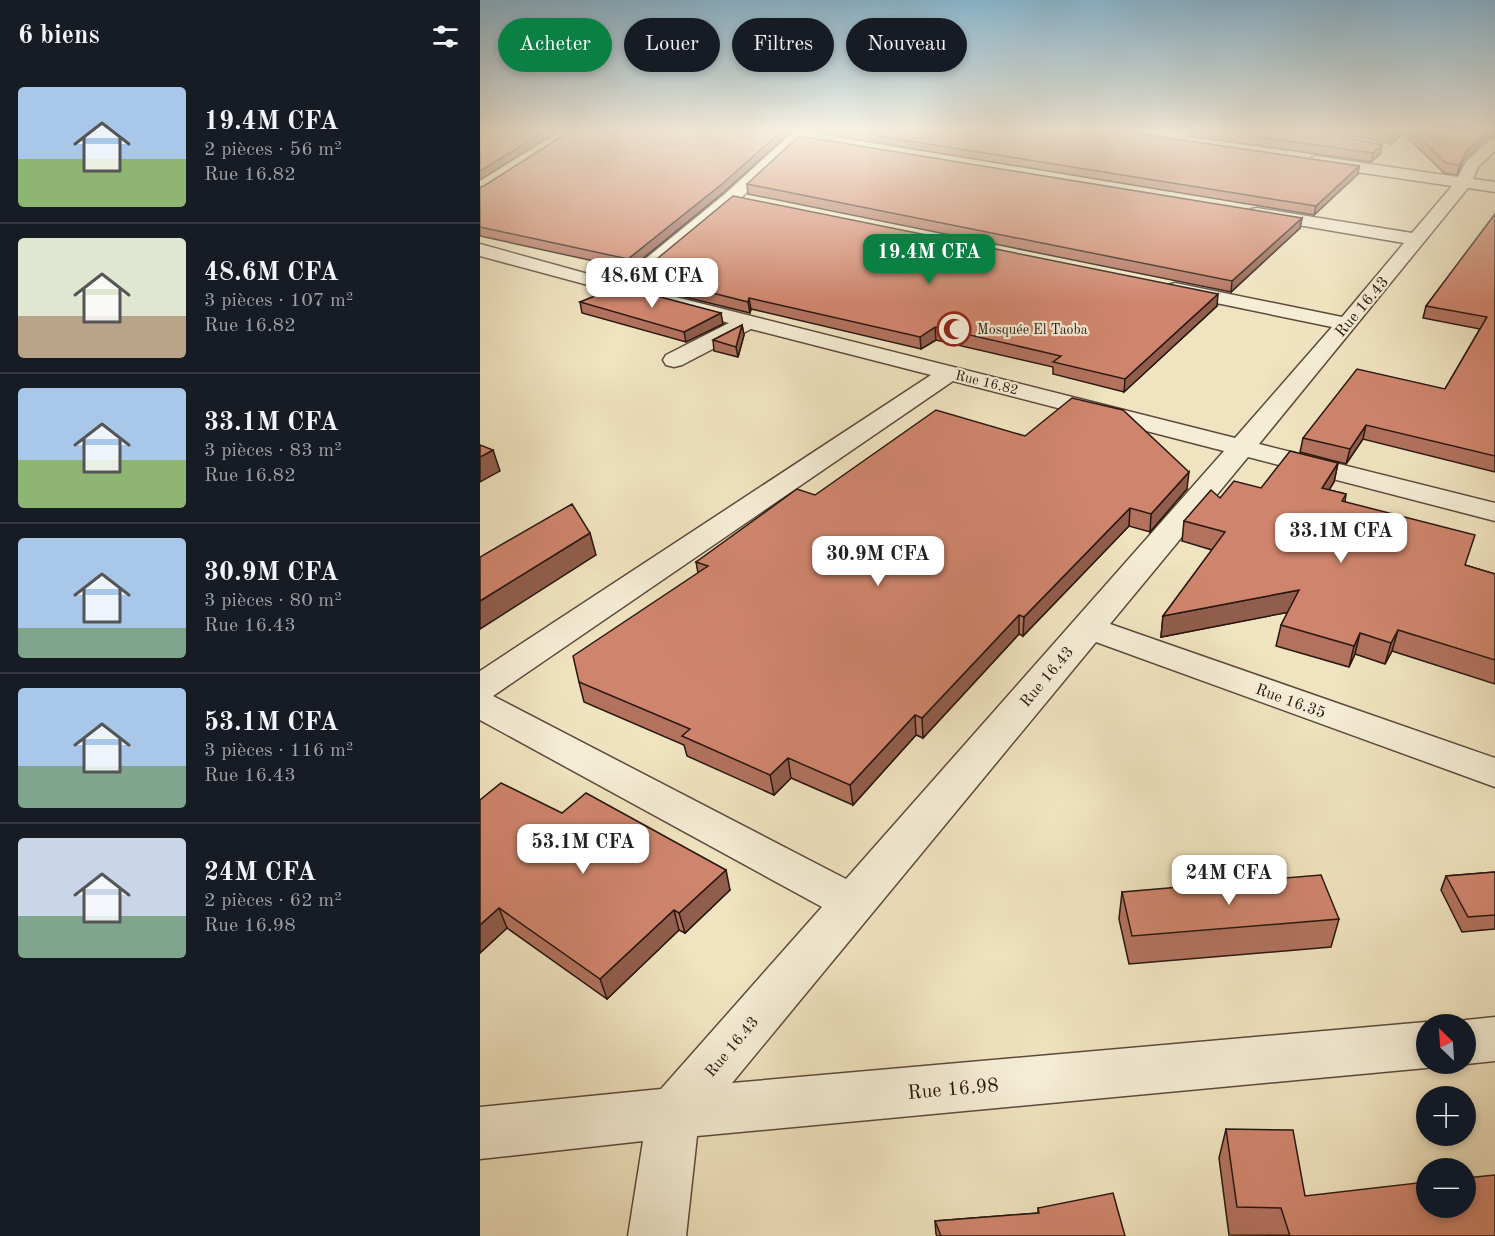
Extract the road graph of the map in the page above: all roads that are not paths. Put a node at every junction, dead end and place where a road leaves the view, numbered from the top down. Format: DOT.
graph roads {
  1 [pos="742,188"];
  2 [pos="1461,188"];
  3 [pos="731,198"];
  4 [pos="754,203"];
  5 [pos="1240,210"];
  6 [pos="1415,239"];
  7 [pos="480,250"];
  8 [pos="1161,286"];
  9 [pos="621,289"];
  10 [pos="750,321"];
  11 [pos="1347,324"];
  12 [pos="674,360"];
  13 [pos="951,372"];
  14 [pos="1242,447"];
  15 [pos="1495,512"];
  16 [pos="1088,628"];
  17 [pos="480,688"];
  18 [pos="480,704"];
  19 [pos="1495,773"];
  20 [pos="853,903"];
  21 [pos="1495,1039"];
  22 [pos="1476,1041"];
  23 [pos="1416,1046"];
  24 [pos="674,1113"];
  25 [pos="480,1133"];
  26 [pos="657,1236"];
  1 -- 3 [label="street"];
  2 -- 6 [label="street, Rue 16.43"];
  3 -- 4 [label="street"];
  3 -- 9 [label="street"];
  5 -- 6 [label="street"];
  6 -- 11 [label="street, Rue 16.43"];
  7 -- 9 [label="street, Rue 16.82"];
  8 -- 11 [label="street"];
  9 -- 10 [label="street, Rue 16.82"];
  10 -- 12 [label="street"];
  10 -- 13 [label="street, Rue 16.82"];
  11 -- 14 [label="street, Rue 16.43"];
  13 -- 14 [label="street, Rue 16.82"];
  13 -- 17 [label="street"];
  14 -- 15 [label="street, Rue 16.82"];
  14 -- 16 [label="street, Rue 16.43"];
  16 -- 19 [label="street, Rue 16.35"];
  16 -- 20 [label="street, Rue 16.43"];
  18 -- 20 [label="street"];
  20 -- 24 [label="street, Rue 16.43"];
  21 -- 22 [label="street"];
  23 -- 24 [label="street, Rue 16.98"];
  24 -- 25 [label="street, Rue 16.98"];
  24 -- 26 [label="street"];
}
